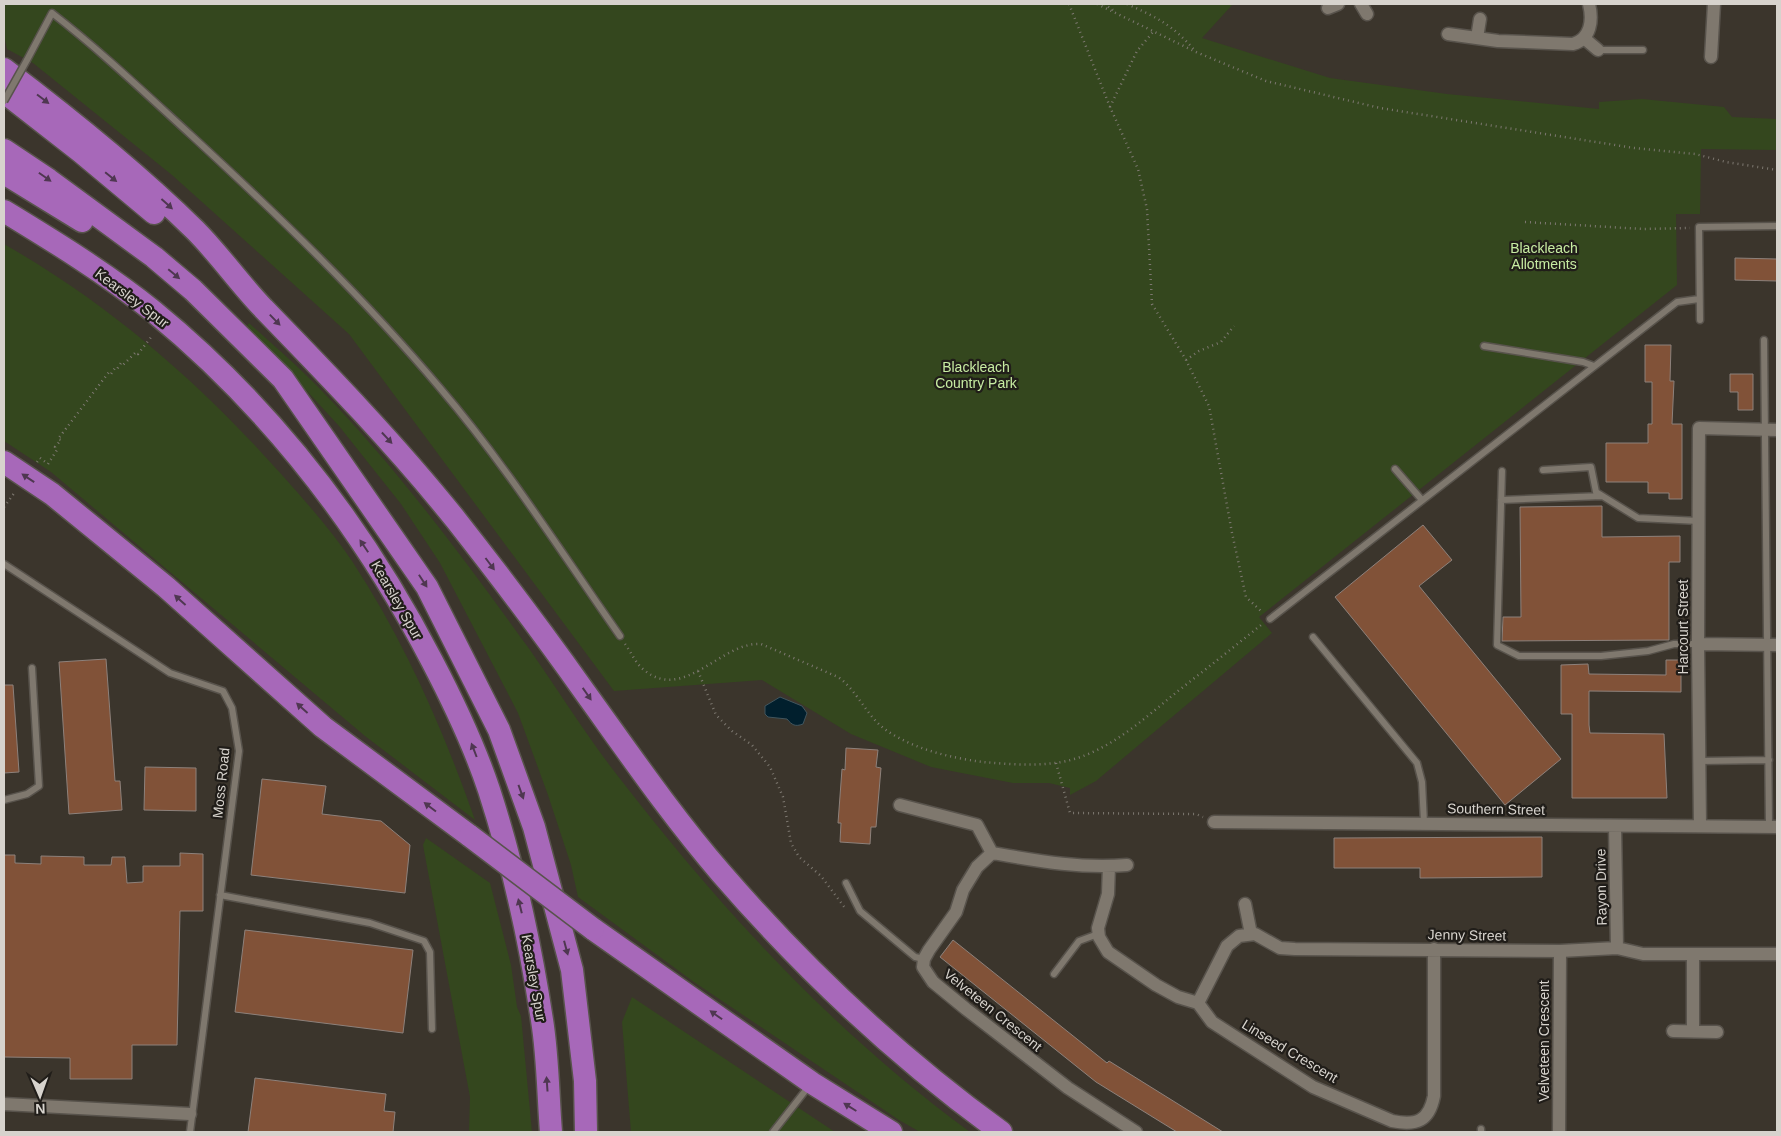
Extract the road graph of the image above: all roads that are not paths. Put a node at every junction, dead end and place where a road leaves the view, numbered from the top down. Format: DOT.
graph roads {
  1 [pos="1588,4"];
  2 [pos="1714,4"];
  3 [pos="1480,19"];
  4 [pos="1448,34"];
  5 [pos="1477,38"];
  6 [pos="1585,39"];
  7 [pos="1598,50"];
  8 [pos="1643,50"];
  9 [pos="1712,57"];
  10 [pos="4,69"];
  11 [pos="4,92"];
  12 [pos="4,101"];
  13 [pos="4,150"];
  14 [pos="4,173"];
  15 [pos="4,211"];
  16 [pos="1777,226"];
  17 [pos="241,285"];
  18 [pos="1700,300"];
  19 [pos="1700,320"];
  20 [pos="1764,340"];
  21 [pos="1484,346"];
  22 [pos="1594,366"];
  23 [pos="1771,430"];
  24 [pos="326,440"];
  25 [pos="4,462"];
  26 [pos="1395,469"];
  27 [pos="1543,470"];
  28 [pos="1502,471"];
  29 [pos="1602,496"];
  30 [pos="1422,500"];
  31 [pos="1501,500"];
  32 [pos="1699,521"];
  33 [pos="4,564"];
  34 [pos="1270,619"];
  35 [pos="620,636"];
  36 [pos="1313,637"];
  37 [pos="1698,644"];
  38 [pos="1772,645"];
  39 [pos="32,668"];
  40 [pos="1768,760"];
  41 [pos="1699,761"];
  42 [pos="4,800"];
  43 [pos="900,805"];
  44 [pos="1214,822"];
  45 [pos="1424,823"];
  46 [pos="1616,826"];
  47 [pos="1700,826"];
  48 [pos="1773,827"];
  49 [pos="992,853"];
  50 [pos="1127,864"];
  51 [pos="1109,866"];
  52 [pos="846,883"];
  53 [pos="220,895"];
  54 [pos="1245,904"];
  55 [pos="1098,934"];
  56 [pos="1251,934"];
  57 [pos="1617,948"];
  58 [pos="1434,949"];
  59 [pos="1560,951"];
  60 [pos="1693,954"];
  61 [pos="1777,954"];
  62 [pos="924,959"];
  63 [pos="1054,974"];
  64 [pos="1198,1003"];
  65 [pos="432,1029"];
  66 [pos="1673,1031"];
  67 [pos="1693,1031"];
  68 [pos="1717,1032"];
  69 [pos="812,1083"];
  70 [pos="4,1104"];
  71 [pos="190,1114"];
  72 [pos="190,1132"];
  73 [pos="551,1132"];
  74 [pos="586,1132"];
  75 [pos="773,1132"];
  76 [pos="892,1132"];
  77 [pos="1001,1132"];
  78 [pos="1136,1132"];
  79 [pos="1559,1132"];
  1 -- 6 [label="street"];
  2 -- 9 [label="street"];
  3 -- 5 [label="street"];
  4 -- 5 [label="street"];
  5 -- 6 [label="street"];
  6 -- 7 [label="street"];
  7 -- 8 [label="lane"];
  10 -- 17 [label="highway, one-way"];
  11 -- 17 [label="highway, one-way"];
  12 -- 35 [label="lane, bridge"];
  13 -- 24 [label="highway, one-way"];
  14 -- 24 [label="highway"];
  73 -- 15 [label="highway, Kearsley Spur, one-way"];
  16 -- 18 [label="lane"];
  17 -- 77 [label="highway, one-way"];
  18 -- 19 [label="lane"];
  18 -- 22 [label="lane"];
  20 -- 23 [label="lane"];
  21 -- 22 [label="lane"];
  22 -- 30 [label="lane"];
  23 -- 32 [label="street, Harcourt Street"];
  23 -- 38 [label="lane"];
  24 -- 74 [label="highway, one-way"];
  69 -- 25 [label="highway, one-way, bridge"];
  26 -- 30 [label="lane"];
  27 -- 29 [label="lane"];
  28 -- 31 [label="lane"];
  29 -- 31 [label="lane"];
  29 -- 32 [label="lane"];
  30 -- 34 [label="lane"];
  31 -- 37 [label="lane"];
  32 -- 37 [label="street, Harcourt Street"];
  33 -- 53 [label="lane, Moss Road"];
  36 -- 45 [label="lane"];
  37 -- 38 [label="street"];
  37 -- 41 [label="street, Harcourt Street"];
  38 -- 40 [label="lane"];
  39 -- 42 [label="lane"];
  40 -- 41 [label="lane"];
  40 -- 48 [label="lane"];
  41 -- 47 [label="street, Harcourt Street"];
  43 -- 49 [label="street"];
  44 -- 45 [label="street, Southern Street"];
  45 -- 46 [label="street, Southern Street"];
  46 -- 47 [label="street, Southern Street"];
  46 -- 57 [label="street, Rayon Drive"];
  47 -- 48 [label="street, Southern Street"];
  49 -- 51 [label="street"];
  49 -- 62 [label="street"];
  50 -- 51 [label="street"];
  51 -- 55 [label="street"];
  52 -- 62 [label="lane"];
  53 -- 65 [label="lane"];
  53 -- 71 [label="lane, Moss Road"];
  54 -- 56 [label="street"];
  55 -- 63 [label="lane"];
  55 -- 64 [label="street"];
  56 -- 58 [label="street, Jenny Street"];
  56 -- 64 [label="street"];
  57 -- 59 [label="street, Jenny Street"];
  57 -- 60 [label="street, Jenny Street"];
  58 -- 59 [label="street, Jenny Street"];
  58 -- 64 [label="street, Linseed Crescent"];
  59 -- 79 [label="street, Velveteen Crescent"];
  60 -- 61 [label="street, Jenny Street"];
  60 -- 67 [label="street"];
  62 -- 78 [label="street, Velveteen Crescent"];
  66 -- 67 [label="street"];
  67 -- 68 [label="street"];
  69 -- 75 [label="lane"];
  76 -- 69 [label="highway, one-way"];
  70 -- 71 [label="street"];
  71 -- 72 [label="lane, Moss Road"];
}
